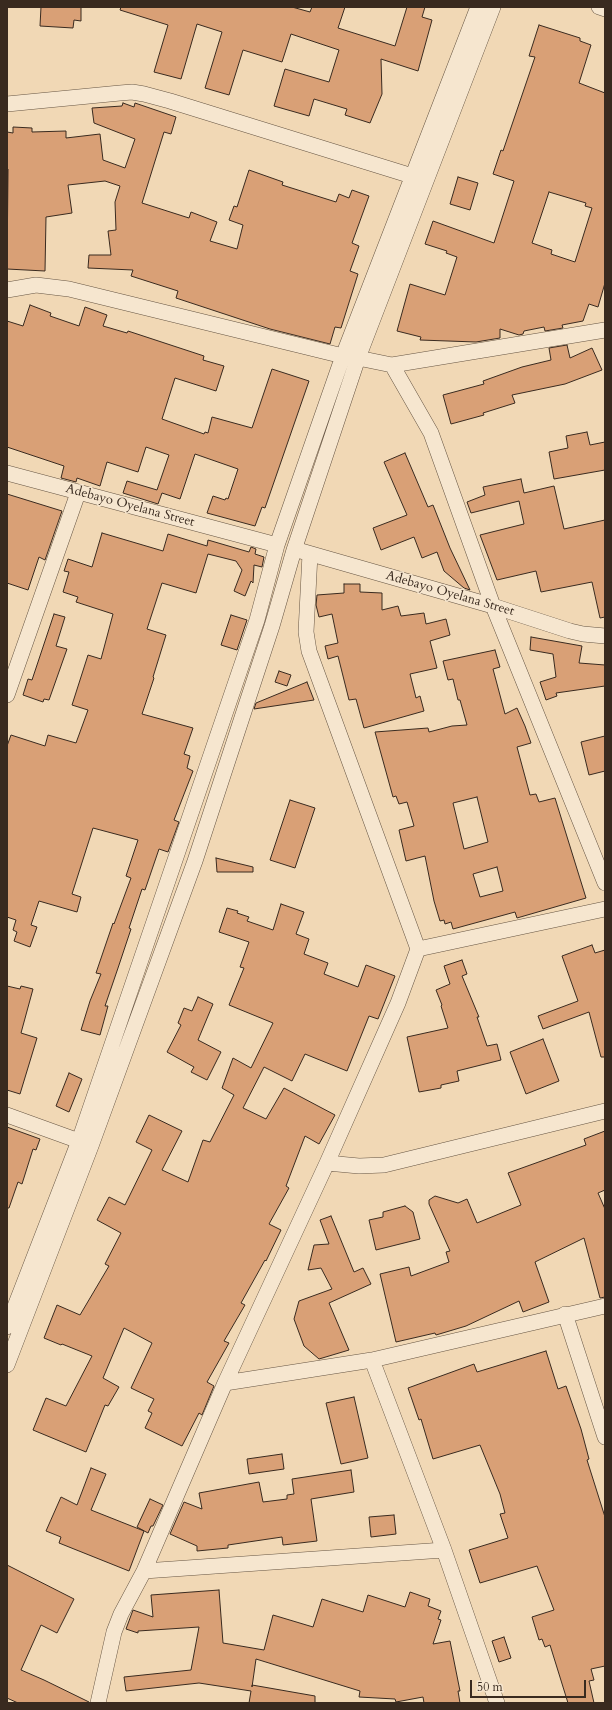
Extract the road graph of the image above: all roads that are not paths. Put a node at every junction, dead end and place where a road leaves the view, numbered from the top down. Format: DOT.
graph roads {
  1 [pos="478,7"];
  2 [pos="493,7"];
  3 [pos="599,7"];
  4 [pos="605,9"];
  5 [pos="7,104"];
  6 [pos="412,176"];
  7 [pos="7,290"];
  8 [pos="365,319"];
  9 [pos="605,330"];
  10 [pos="343,356"];
  11 [pos="358,358"];
  12 [pos="392,365"];
  13 [pos="7,473"];
  14 [pos="78,493"];
  15 [pos="277,544"];
  16 [pos="294,550"];
  17 [pos="310,554"];
  18 [pos="493,606"];
  19 [pos="605,636"];
  20 [pos="7,695"];
  21 [pos="605,883"];
  22 [pos="605,910"];
  23 [pos="150,933"];
  24 [pos="167,939"];
  25 [pos="418,949"];
  26 [pos="605,1111"];
  27 [pos="7,1115"];
  28 [pos="79,1141"];
  29 [pos="327,1163"];
  30 [pos="605,1306"];
  31 [pos="565,1314"];
  32 [pos="7,1327"];
  33 [pos="372,1360"];
  34 [pos="7,1365"];
  35 [pos="225,1383"];
  36 [pos="605,1437"];
  37 [pos="444,1550"];
  38 [pos="144,1571"];
  39 [pos="98,1703"];
  40 [pos="497,1703"];
  1 -- 6 [label="street"];
  2 -- 8 [label="street"];
  3 -- 4 [label="street"];
  5 -- 6 [label="street"];
  6 -- 8 [label="street"];
  7 -- 10 [label="street"];
  8 -- 10 [label="street"];
  8 -- 11 [label="street"];
  9 -- 12 [label="street"];
  10 -- 15 [label="street"];
  11 -- 12 [label="street"];
  11 -- 16 [label="street"];
  12 -- 18 [label="street"];
  13 -- 14 [label="street, Adebayo Oyelana Street"];
  14 -- 15 [label="street, Adebayo Oyelana Street"];
  14 -- 20 [label="street"];
  15 -- 23 [label="street"];
  16 -- 17 [label="street, Adebayo Oyelana Street"];
  16 -- 24 [label="street"];
  17 -- 18 [label="street, Adebayo Oyelana Street"];
  17 -- 25 [label="street"];
  18 -- 19 [label="street, Adebayo Oyelana Street"];
  18 -- 21 [label="street"];
  22 -- 25 [label="street"];
  23 -- 24 [label="street"];
  23 -- 28 [label="street"];
  24 -- 34 [label="street"];
  25 -- 29 [label="street"];
  26 -- 29 [label="street"];
  27 -- 28 [label="street"];
  28 -- 32 [label="street"];
  29 -- 35 [label="street"];
  30 -- 31 [label="street"];
  31 -- 33 [label="street"];
  31 -- 36 [label="street"];
  33 -- 35 [label="street"];
  33 -- 37 [label="street"];
  35 -- 38 [label="street"];
  37 -- 38 [label="street"];
  37 -- 40 [label="street"];
  38 -- 39 [label="street"];
}
